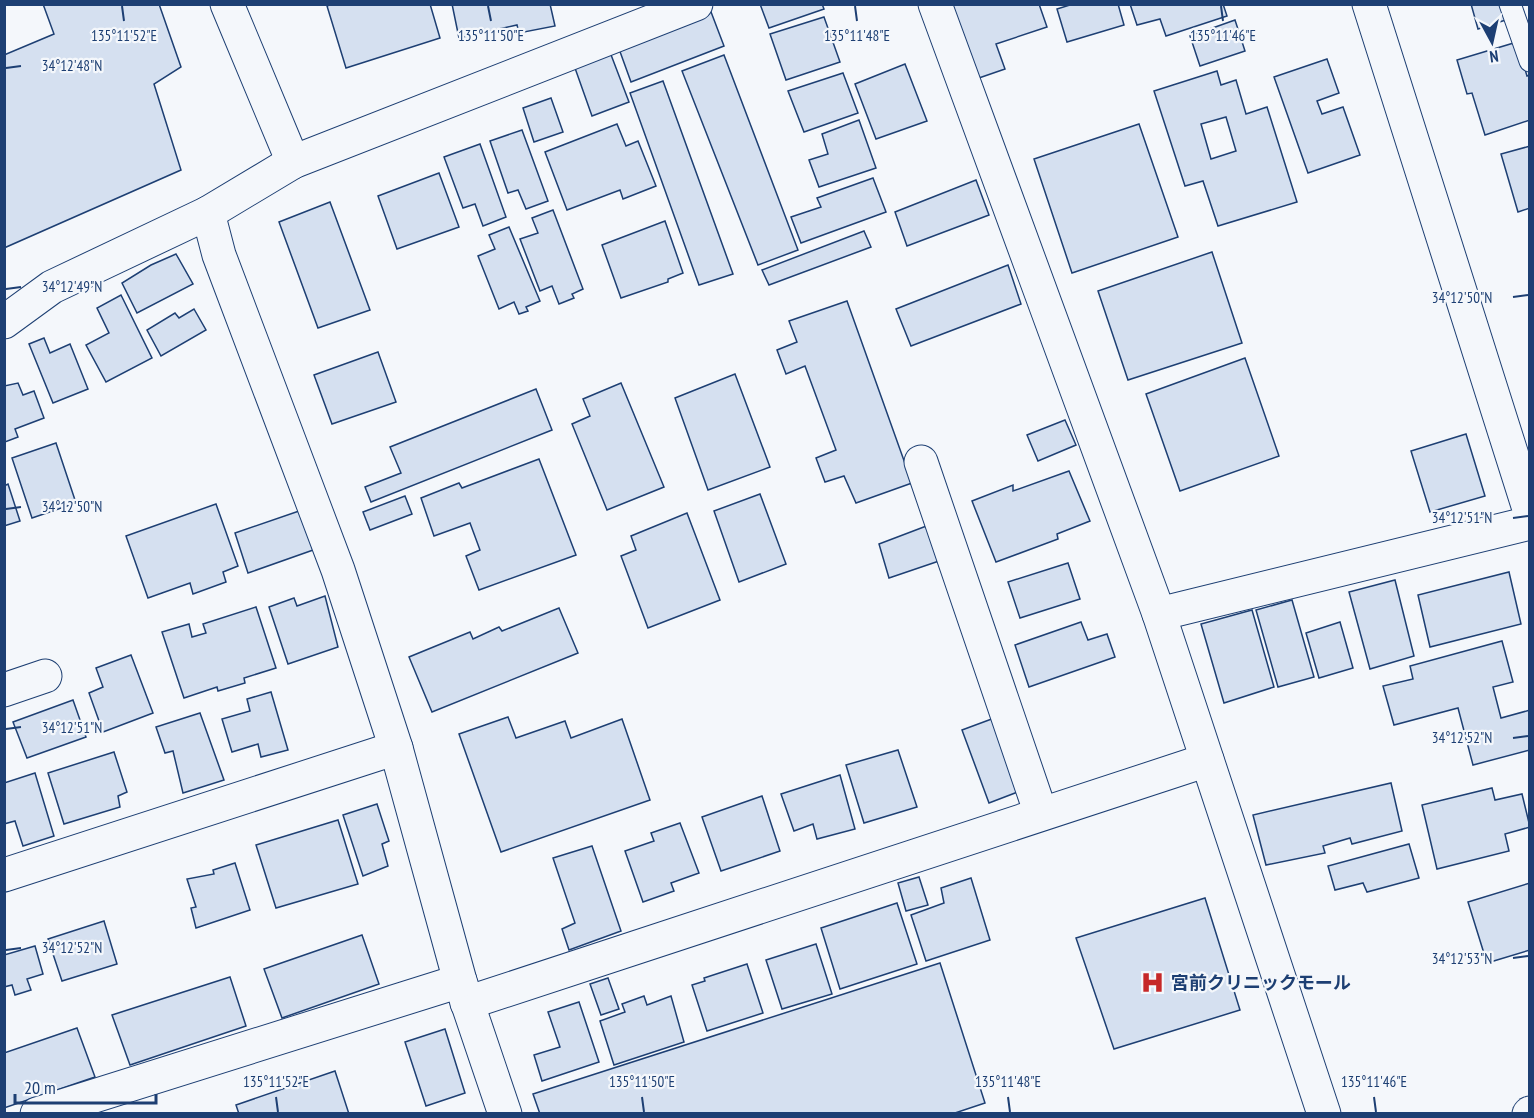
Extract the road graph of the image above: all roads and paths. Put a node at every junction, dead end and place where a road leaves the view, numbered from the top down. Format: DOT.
graph roads {
  1 [pos="227,4"];
  2 [pos="696,4"];
  3 [pos="934,4"];
  4 [pos="1369,4"];
  5 [pos="1510,4"];
  6 [pos="1530,61"];
  7 [pos="293,162"];
  8 [pos="208,213"];
  9 [pos="4,322"];
  10 [pos="921,462"];
  11 [pos="1530,512"];
  12 [pos="1530,523"];
  13 [pos="1159,614"];
  14 [pos="45,676"];
  15 [pos="4,690"];
  16 [pos="396,748"];
  17 [pos="1207,760"];
  18 [pos="1041,814"];
  19 [pos="4,875"];
  20 [pos="463,992"];
  21 [pos="37,1113"];
  22 [pos="505,1113"];
  23 [pos="1324,1113"];
  1 -- 7 [label="street"];
  2 -- 7 [label="street"];
  3 -- 13 [label="street"];
  4 -- 11 [label="street"];
  5 -- 6 [label="lane"];
  7 -- 8 [label="street"];
  8 -- 9 [label="street"];
  8 -- 16 [label="street"];
  10 -- 18 [label="street"];
  12 -- 13 [label="street"];
  13 -- 17 [label="street"];
  14 -- 15 [label="street"];
  16 -- 19 [label="street"];
  16 -- 20 [label="street"];
  17 -- 18 [label="street"];
  17 -- 23 [label="street"];
  18 -- 20 [label="street"];
  20 -- 21 [label="street"];
  20 -- 22 [label="street"];
}
